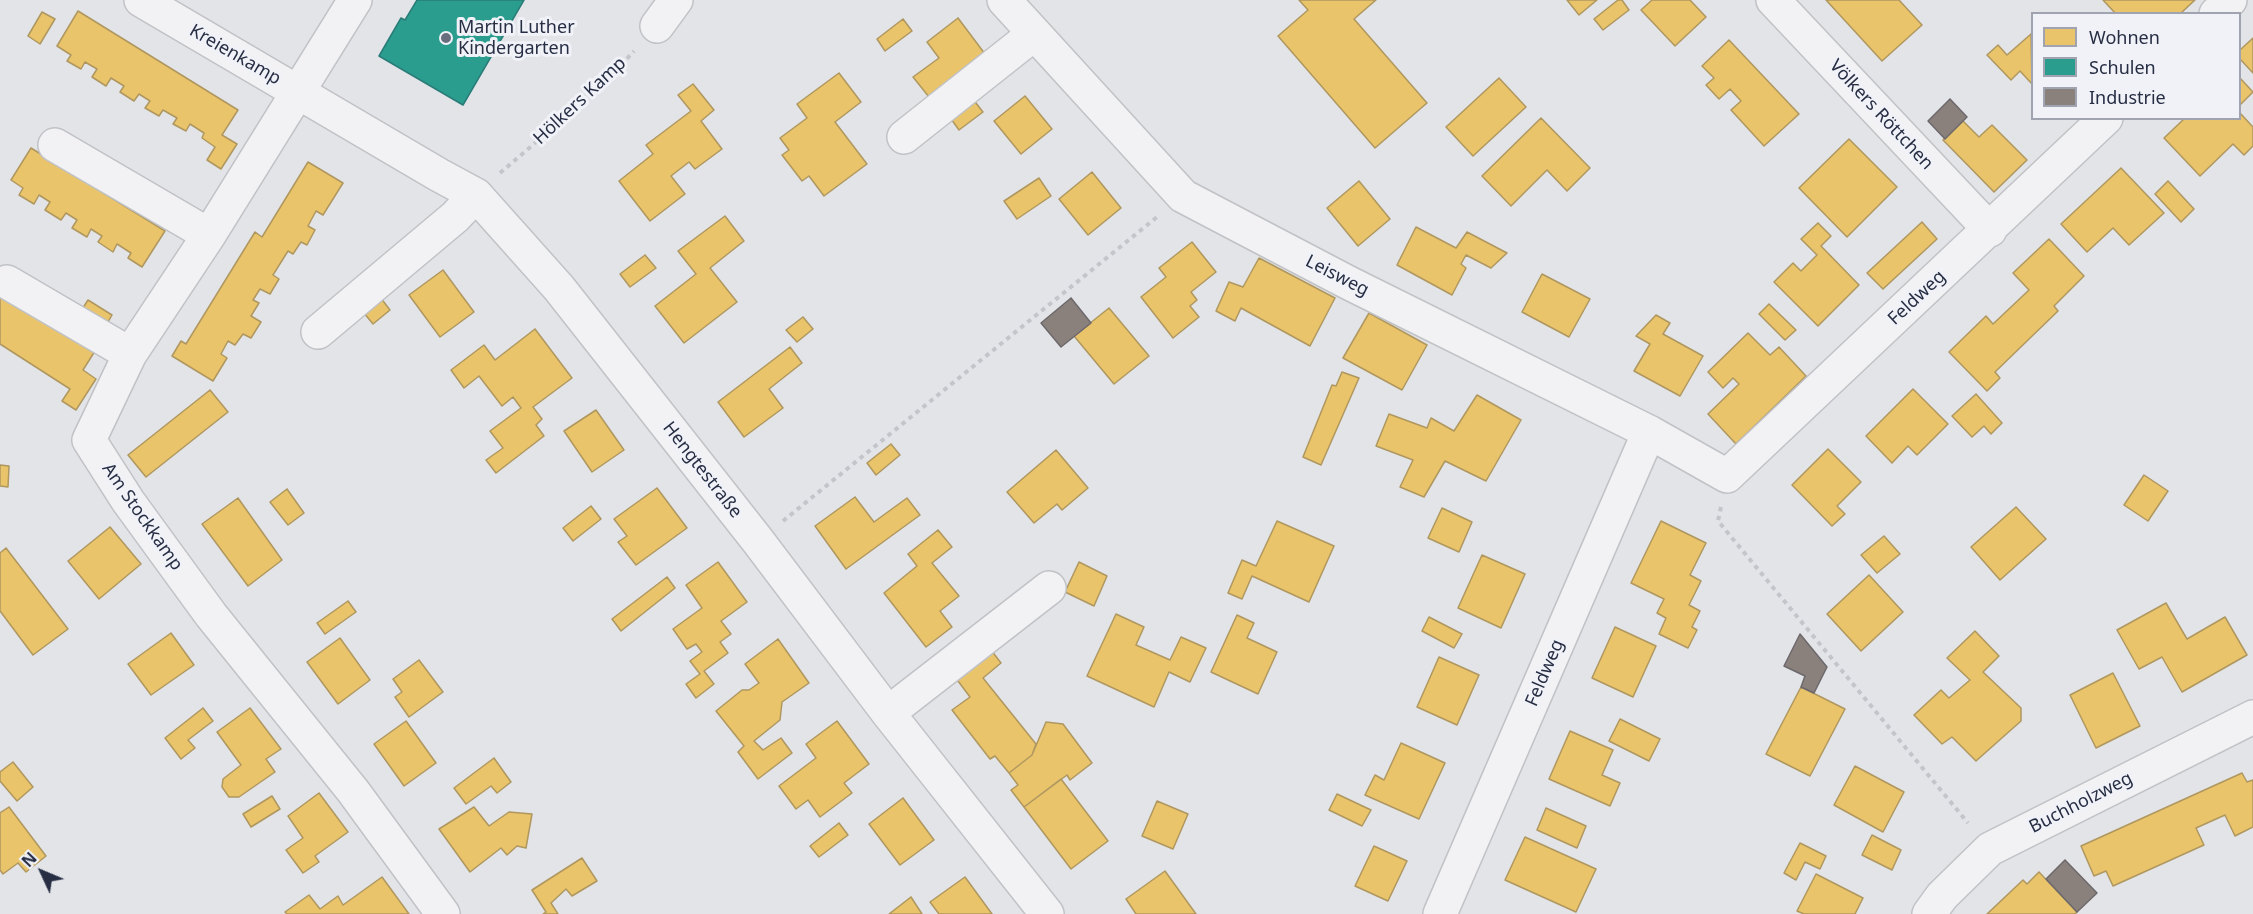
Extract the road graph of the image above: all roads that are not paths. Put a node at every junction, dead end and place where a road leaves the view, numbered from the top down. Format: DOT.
graph roads {
  1 [pos="141,0"];
  2 [pos="355,0"];
  3 [pos="676,0"];
  4 [pos="1004,0"];
  5 [pos="1773,0"];
  6 [pos="2230,0"];
  7 [pos="2218,12"];
  8 [pos="657,26"];
  9 [pos="1034,34"];
  10 [pos="297,92"];
  11 [pos="2104,120"];
  12 [pos="904,137"];
  13 [pos="55,145"];
  14 [pos="476,195"];
  15 [pos="1990,230"];
  16 [pos="209,235"];
  17 [pos="7,282"];
  18 [pos="318,332"];
  19 [pos="130,354"];
  20 [pos="1649,432"];
  21 [pos="1727,476"];
  22 [pos="1049,588"];
  23 [pos="888,713"];
  24 [pos="2253,717"];
  25 [pos="443,914"];
  26 [pos="1047,914"];
  27 [pos="1440,914"];
  28 [pos="1929,914"];
  1 -- 10 [label="street, Kreienkamp"];
  2 -- 10 [label="street, Kreienkamp"];
  3 -- 8 [label="street"];
  4 -- 9 [label="street, Leisweg"];
  5 -- 15 [label="street, Völkers Röttchen"];
  6 -- 7 [label="street"];
  9 -- 12 [label="street"];
  9 -- 20 [label="street, Leisweg"];
  10 -- 14 [label="street, Hengtestraße"];
  10 -- 16 [label="street, Am Stockkamp"];
  11 -- 15 [label="street, Feldweg"];
  13 -- 16 [label="street"];
  14 -- 18 [label="street"];
  14 -- 23 [label="street, Hengtestraße"];
  15 -- 21 [label="street, Feldweg"];
  16 -- 19 [label="street, Am Stockkamp"];
  17 -- 19 [label="street"];
  19 -- 25 [label="street, Am Stockkamp"];
  20 -- 21 [label="street, Leisweg"];
  20 -- 27 [label="street, Feldweg"];
  22 -- 23 [label="street"];
  23 -- 26 [label="street, Hengtestraße"];
  24 -- 28 [label="street, Buchholzweg"];
}
